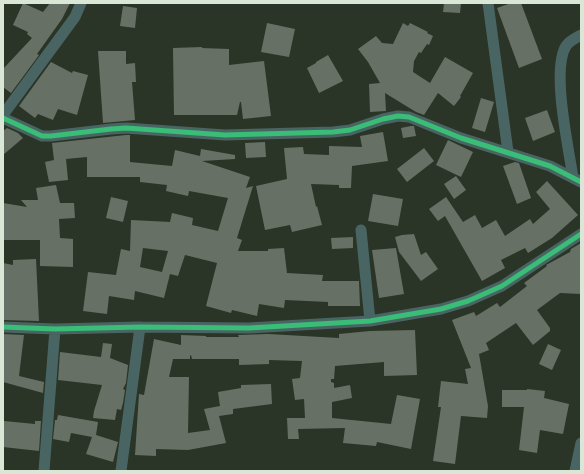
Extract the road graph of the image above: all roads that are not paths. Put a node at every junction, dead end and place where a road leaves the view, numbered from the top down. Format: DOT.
graph roads {
  1 [pos="81,3"];
  2 [pos="488,3"];
  3 [pos="581,35"];
  4 [pos="3,115"];
  5 [pos="3,118"];
  6 [pos="508,152"];
  7 [pos="577,180"];
  8 [pos="361,230"];
  9 [pos="581,234"];
  10 [pos="370,321"];
  11 [pos="3,327"];
  12 [pos="140,327"];
  13 [pos="55,329"];
  14 [pos="581,443"];
  15 [pos="44,471"];
  16 [pos="121,471"];
  17 [pos="575,471"];
  1 -- 4 [label="street"];
  2 -- 6 [label="street"];
  3 -- 7 [label="street"];
  5 -- 6 [label="street"];
  6 -- 7 [label="street"];
  8 -- 10 [label="street"];
  9 -- 10 [label="street"];
  10 -- 12 [label="street"];
  11 -- 13 [label="street"];
  12 -- 13 [label="street"];
  12 -- 16 [label="street"];
  13 -- 15 [label="street"];
  14 -- 17 [label="street"];
}
